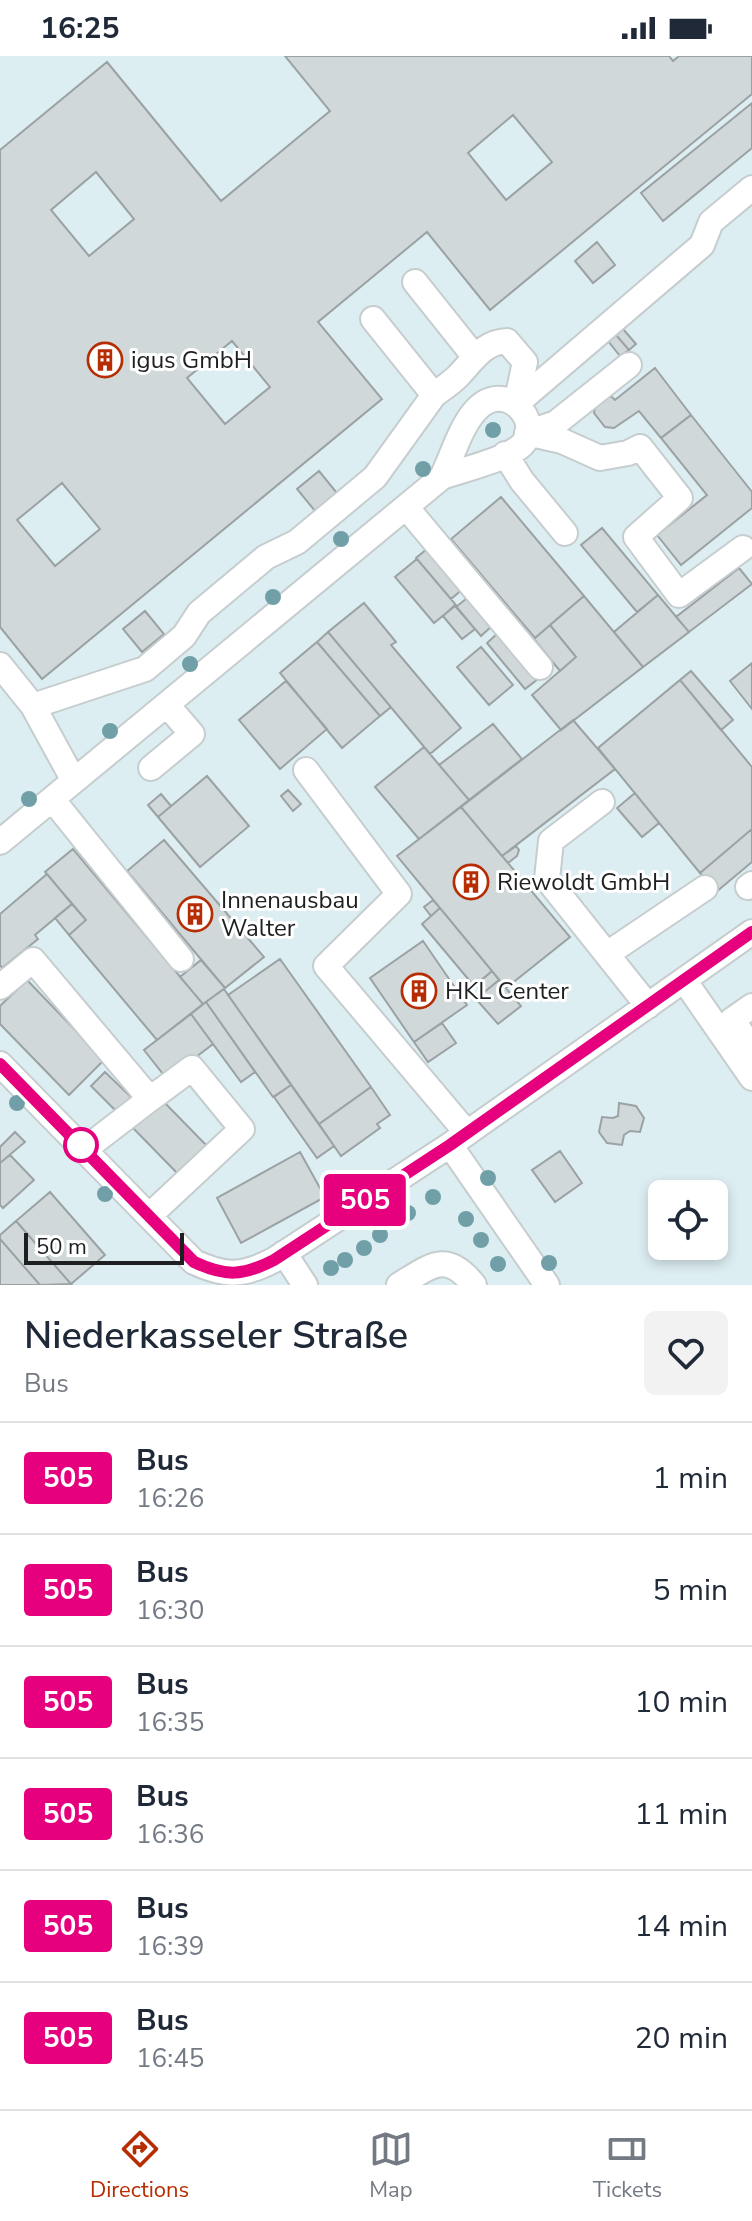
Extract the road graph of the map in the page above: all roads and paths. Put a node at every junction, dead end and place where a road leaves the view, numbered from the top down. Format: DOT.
graph roads {
  1 [pos="752,188"];
  2 [pos="415,282"];
  3 [pos="373,319"];
  4 [pos="474,356"];
  5 [pos="629,365"];
  6 [pos="434,395"];
  7 [pos="516,404"];
  8 [pos="527,433"];
  9 [pos="505,454"];
  10 [pos="442,477"];
  11 [pos="406,507"];
  12 [pos="565,533"];
  13 [pos="743,548"];
  14 [pos="0,665"];
  15 [pos="540,667"];
  16 [pos="167,705"];
  17 [pos="33,706"];
  18 [pos="151,768"];
  19 [pos="306,770"];
  20 [pos="74,781"];
  21 [pos="52,799"];
  22 [pos="602,802"];
  23 [pos="0,842"];
  24 [pos="705,888"];
  25 [pos="752,932"];
  26 [pos="607,954"];
  27 [pos="181,959"];
  28 [pos="684,980"];
  29 [pos="0,987"];
  30 [pos="648,1006"];
  31 [pos="752,1006"];
  32 [pos="752,1048"];
  33 [pos="0,1064"];
  34 [pos="752,1078"];
  35 [pos="150,1099"];
  36 [pos="458,1139"];
  37 [pos="85,1149"];
  38 [pos="149,1216"];
  39 [pos="284,1253"];
  40 [pos="236,1280"];
  41 [pos="305,1285"];
  42 [pos="399,1285"];
  43 [pos="474,1285"];
  44 [pos="547,1285"];
  1 -- 7 [label="street"];
  2 -- 4 [label="street"];
  3 -- 6 [label="street"];
  4 -- 6 [label="street"];
  4 -- 7 [label="street"];
  5 -- 8 [label="street"];
  6 -- 17 [label="street"];
  7 -- 8 [label="street"];
  7 -- 10 [label="street"];
  8 -- 9 [label="street"];
  8 -- 13 [label="street"];
  9 -- 10 [label="street"];
  9 -- 12 [label="street"];
  10 -- 11 [label="street"];
  11 -- 15 [label="street"];
  11 -- 16 [label="street"];
  14 -- 17 [label="street"];
  16 -- 18 [label="street"];
  16 -- 20 [label="street"];
  17 -- 20 [label="street"];
  19 -- 36 [label="street"];
  20 -- 21 [label="street"];
  21 -- 23 [label="street"];
  21 -- 27 [label="street"];
  22 -- 26 [label="street"];
  24 -- 26 [label="street"];
  25 -- 28 [label="street"];
  26 -- 30 [label="street"];
  28 -- 30 [label="street"];
  28 -- 34 [label="street"];
  29 -- 35 [label="street"];
  30 -- 36 [label="street"];
  31 -- 32 [label="street"];
  33 -- 37 [label="street"];
  35 -- 37 [label="street"];
  35 -- 38 [label="street"];
  36 -- 39 [label="street"];
  36 -- 44 [label="street"];
  37 -- 38 [label="street"];
  38 -- 40 [label="street"];
  39 -- 40 [label="street"];
  39 -- 41 [label="street"];
  42 -- 43 [label="street"];
}
